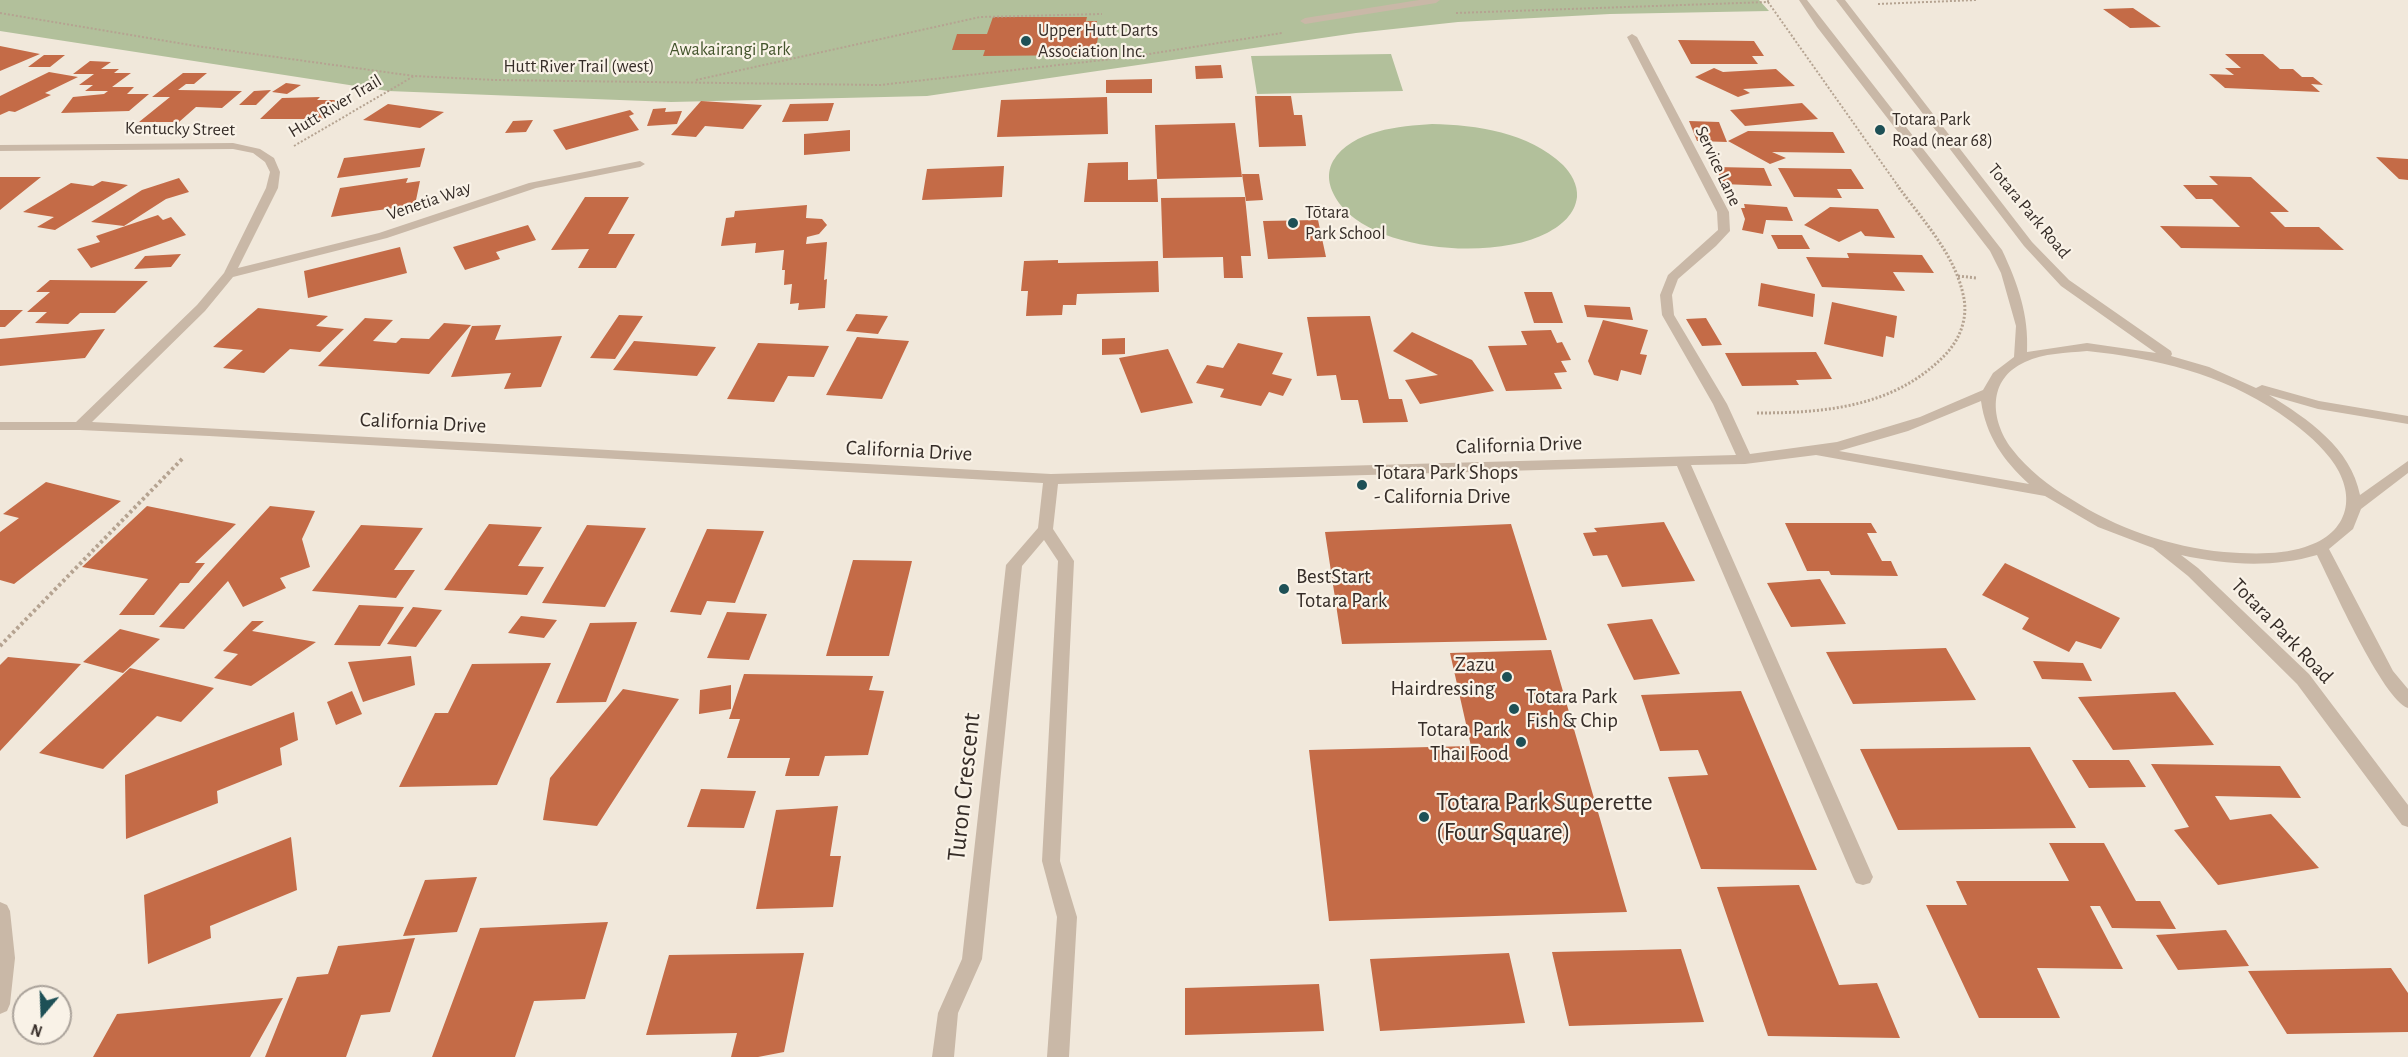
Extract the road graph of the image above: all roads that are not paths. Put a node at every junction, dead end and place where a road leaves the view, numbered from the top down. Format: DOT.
graph roads {
  1 [pos="1436,0"];
  2 [pos="1803,0"];
  3 [pos="1840,0"];
  4 [pos="1305,21"];
  5 [pos="1632,37"];
  6 [pos="0,148"];
  7 [pos="640,164"];
  8 [pos="229,274"];
  9 [pos="2020,359"];
  10 [pos="2174,360"];
  11 [pos="2238,383"];
  12 [pos="1988,393"];
  13 [pos="2408,420"];
  14 [pos="0,426"];
  15 [pos="80,426"];
  16 [pos="1815,451"];
  17 [pos="1745,459"];
  18 [pos="1682,461"];
  19 [pos="2408,466"];
  20 [pos="1051,479"];
  21 [pos="2050,492"];
  22 [pos="2355,506"];
  23 [pos="1045,529"];
  24 [pos="2155,543"];
  25 [pos="2321,548"];
  26 [pos="2408,701"];
  27 [pos="2408,819"];
  28 [pos="1863,877"];
  29 [pos="0,911"];
  30 [pos="0,1004"];
  31 [pos="943,1057"];
  32 [pos="1058,1057"];
  1 -- 4 [label="street"];
  2 -- 9 [label="street"];
  3 -- 10 [label="street, Totara Park Road"];
  5 -- 17 [label="street, Service Lane"];
  6 -- 8 [label="street, Kentucky Street"];
  7 -- 8 [label="street, Venetia Way"];
  8 -- 15 [label="street"];
  9 -- 10 [label="street"];
  9 -- 12 [label="street"];
  10 -- 11 [label="street"];
  11 -- 13 [label="street"];
  11 -- 22 [label="street"];
  12 -- 16 [label="street, California Drive"];
  12 -- 21 [label="street"];
  14 -- 15 [label="street, California Drive"];
  15 -- 20 [label="street, California Drive"];
  16 -- 17 [label="street, California Drive"];
  16 -- 21 [label="street, California Drive"];
  17 -- 18 [label="street, California Drive"];
  18 -- 20 [label="street, California Drive"];
  18 -- 28 [label="street"];
  19 -- 22 [label="street"];
  20 -- 23 [label="street"];
  21 -- 24 [label="street"];
  22 -- 25 [label="street"];
  23 -- 31 [label="street, Turon Crescent"];
  23 -- 32 [label="street"];
  24 -- 25 [label="street"];
  24 -- 27 [label="street, Totara Park Road"];
  25 -- 26 [label="street"];
  29 -- 30 [label="street"];
}
